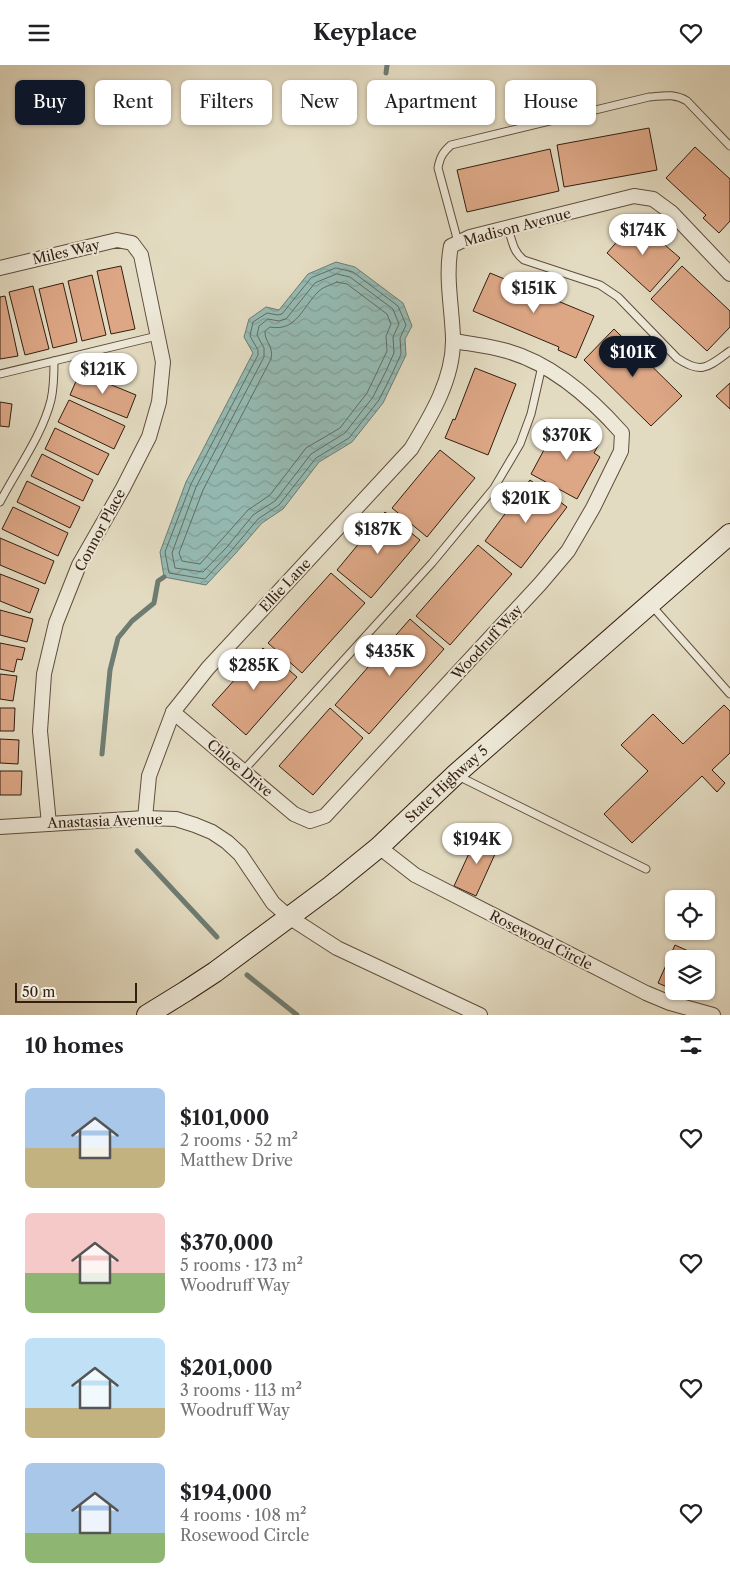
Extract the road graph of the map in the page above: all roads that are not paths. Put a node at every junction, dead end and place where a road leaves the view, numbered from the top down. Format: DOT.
graph roads {
  1 [pos="730,146"];
  2 [pos="508,227"];
  3 [pos="132,243"];
  4 [pos="454,244"];
  5 [pos="0,268"];
  6 [pos="730,273"];
  7 [pos="157,336"];
  8 [pos="454,341"];
  9 [pos="730,351"];
  10 [pos="54,361"];
  11 [pos="542,366"];
  12 [pos="0,374"];
  13 [pos="0,502"];
  14 [pos="730,534"];
  15 [pos="650,604"];
  16 [pos="730,694"];
  17 [pos="173,712"];
  18 [pos="243,771"];
  19 [pos="456,774"];
  20 [pos="145,818"];
  21 [pos="310,821"];
  22 [pos="49,823"];
  23 [pos="0,827"];
  24 [pos="378,847"];
  25 [pos="646,869"];
  26 [pos="289,917"];
  27 [pos="147,1015"];
  28 [pos="480,1015"];
  29 [pos="713,1015"];
  1 -- 4 [label="lane"];
  2 -- 4 [label="street, Madison Avenue"];
  2 -- 6 [label="street, Madison Avenue"];
  2 -- 9 [label="lane"];
  3 -- 5 [label="street, Miles Way"];
  3 -- 7 [label="street, Connor Place"];
  4 -- 8 [label="street, Ellie Lane"];
  7 -- 10 [label="lane"];
  7 -- 22 [label="street, Connor Place"];
  8 -- 11 [label="street"];
  8 -- 17 [label="street, Ellie Lane"];
  10 -- 12 [label="lane"];
  10 -- 13 [label="lane"];
  11 -- 18 [label="lane"];
  11 -- 21 [label="street, Woodruff Way"];
  14 -- 15 [label="main road, State Highway 5"];
  15 -- 16 [label="lane"];
  15 -- 19 [label="main road, State Highway 5"];
  17 -- 18 [label="street, Chloe Drive"];
  17 -- 20 [label="street, Ellie Lane"];
  18 -- 21 [label="street, Chloe Drive"];
  19 -- 24 [label="main road, State Highway 5"];
  19 -- 25 [label="lane"];
  20 -- 22 [label="street, Anastasia Avenue"];
  20 -- 26 [label="street, Anastasia Avenue"];
  22 -- 23 [label="street, Anastasia Avenue"];
  24 -- 26 [label="main road, State Highway 5"];
  24 -- 29 [label="street, Rosewood Circle"];
  26 -- 27 [label="main road, State Highway 5"];
  26 -- 28 [label="street"];
}
